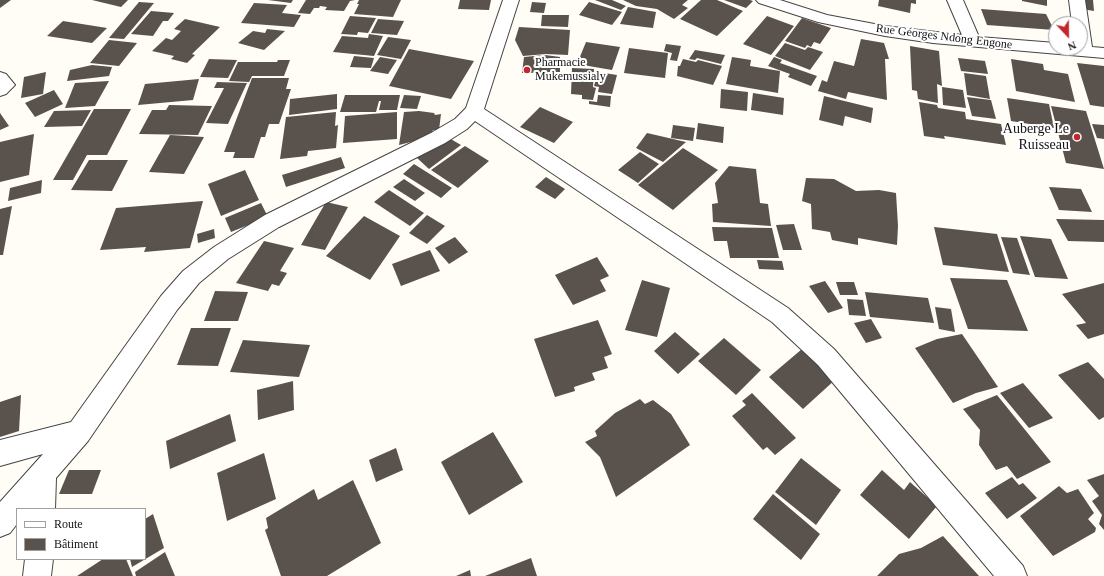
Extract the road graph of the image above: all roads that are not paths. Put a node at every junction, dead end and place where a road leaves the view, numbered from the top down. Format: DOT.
graph roads {
  1 [pos="511,0"];
  2 [pos="764,0"];
  3 [pos="955,0"];
  4 [pos="1077,0"];
  5 [pos="1079,16"];
  6 [pos="973,42"];
  7 [pos="1048,48"];
  8 [pos="1088,51"];
  9 [pos="1104,53"];
  10 [pos="0,78"];
  11 [pos="0,90"];
  12 [pos="474,111"];
  13 [pos="79,432"];
  14 [pos="0,453"];
  15 [pos="43,473"];
  16 [pos="42,508"];
  17 [pos="0,523"];
  18 [pos="39,560"];
  19 [pos="37,576"];
  20 [pos="1013,576"];
  1 -- 12 [label="street"];
  2 -- 6 [label="street, Rue Géorges Ndong Engone"];
  3 -- 6 [label="street"];
  4 -- 5 [label="street"];
  6 -- 7 [label="street, Rue Géorges Ndong Engone"];
  8 -- 9 [label="street, Rue Géorges Ndong Engone"];
  10 -- 11 [label="street"];
  12 -- 13 [label="street"];
  12 -- 20 [label="street"];
  13 -- 14 [label="street"];
  13 -- 15 [label="street"];
  15 -- 16 [label="street"];
  15 -- 17 [label="street"];
  18 -- 19 [label="street"];
}
